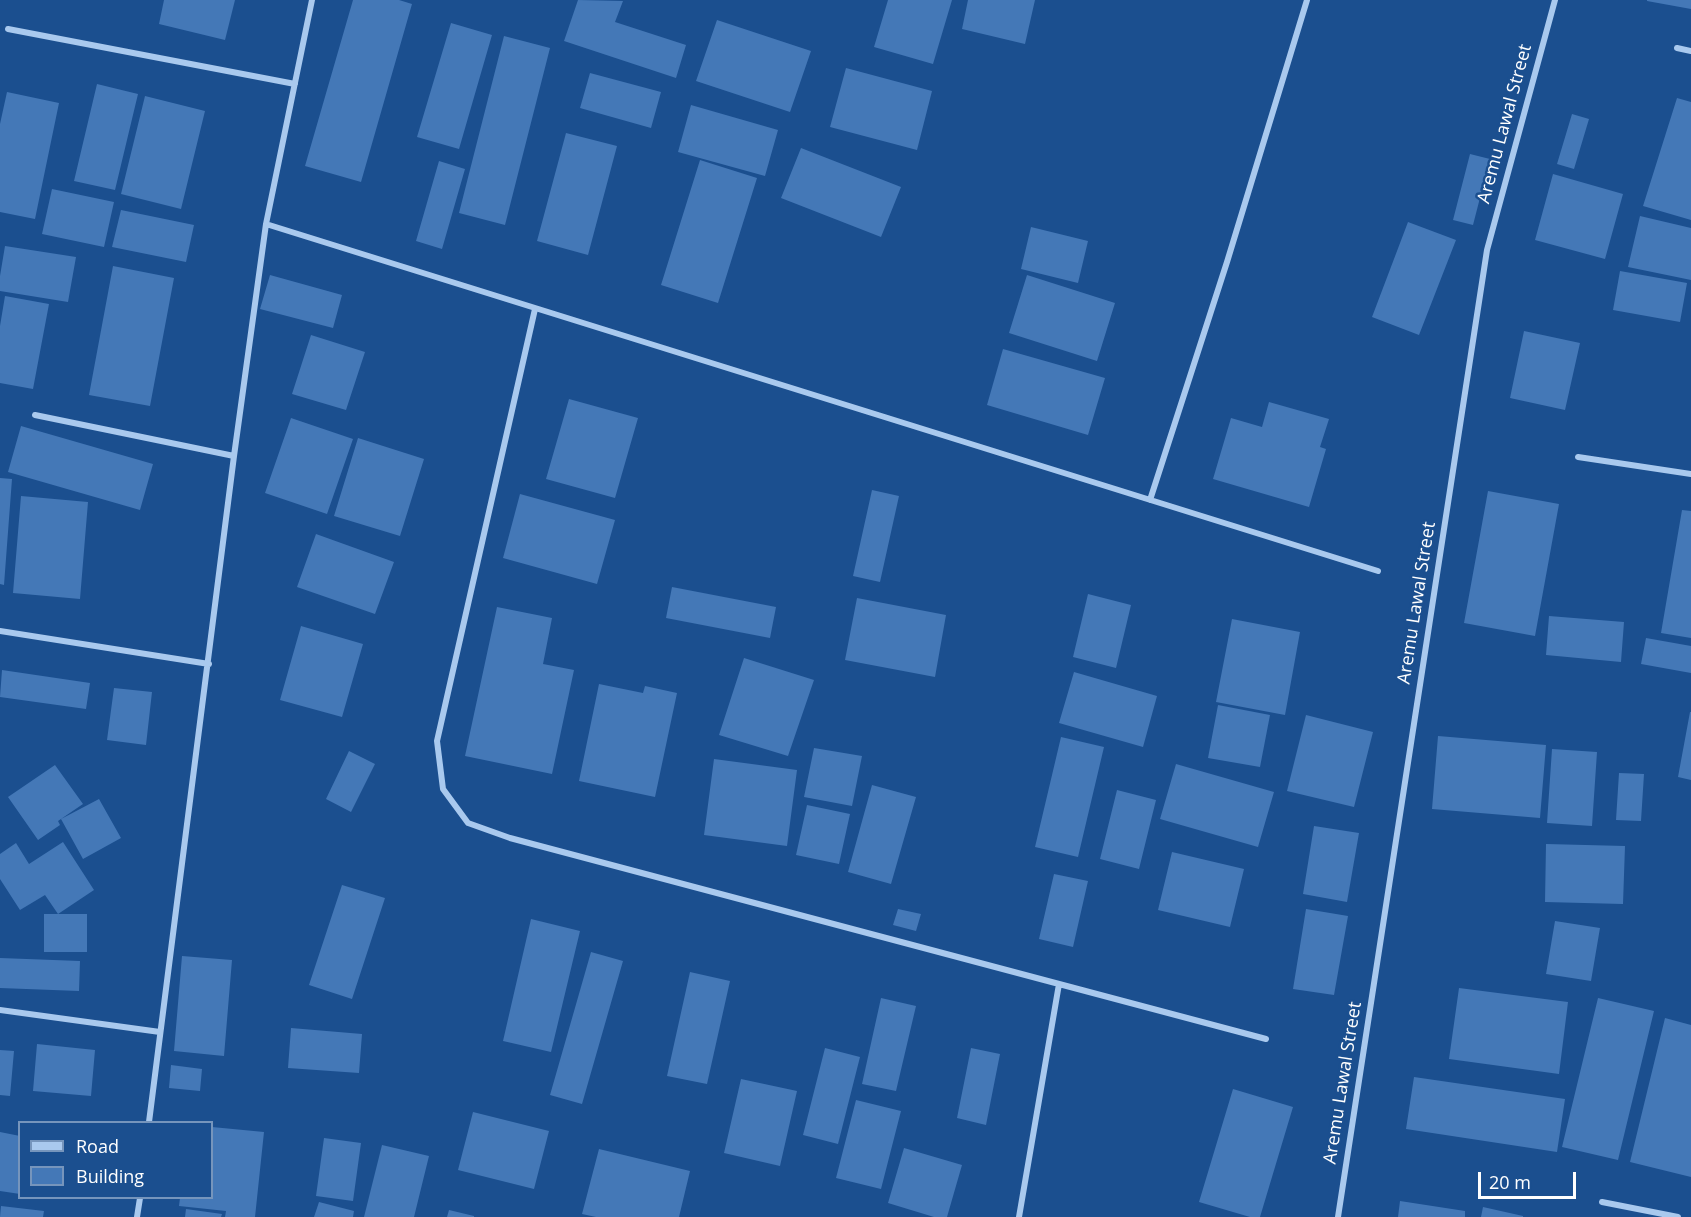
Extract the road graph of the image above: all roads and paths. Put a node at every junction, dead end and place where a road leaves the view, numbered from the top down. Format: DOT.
graph roads {
  1 [pos="312,0"];
  2 [pos="1307,0"];
  3 [pos="1555,0"];
  4 [pos="8,29"];
  5 [pos="1677,48"];
  6 [pos="1691,51"];
  7 [pos="295,84"];
  8 [pos="266,224"];
  9 [pos="535,309"];
  10 [pos="35,415"];
  11 [pos="234,456"];
  12 [pos="1578,457"];
  13 [pos="1691,474"];
  14 [pos="1149,500"];
  15 [pos="1378,571"];
  16 [pos="0,632"];
  17 [pos="209,664"];
  18 [pos="1059,984"];
  19 [pos="0,1010"];
  20 [pos="160,1032"];
  21 [pos="1266,1039"];
  22 [pos="149,1121"];
  23 [pos="140,1199"];
  24 [pos="1602,1202"];
  25 [pos="137,1217"];
  26 [pos="1019,1217"];
  27 [pos="1338,1217"];
  28 [pos="1678,1217"];
  1 -- 7 [label="street"];
  2 -- 14 [label="street"];
  3 -- 27 [label="street, Aremu Lawal Street"];
  4 -- 7 [label="street"];
  5 -- 6 [label="street"];
  7 -- 8 [label="street"];
  8 -- 9 [label="street"];
  8 -- 11 [label="street"];
  9 -- 14 [label="street"];
  9 -- 18 [label="street"];
  10 -- 11 [label="street"];
  11 -- 17 [label="street"];
  12 -- 13 [label="street"];
  14 -- 15 [label="street"];
  16 -- 17 [label="street"];
  17 -- 20 [label="street"];
  18 -- 21 [label="street"];
  18 -- 26 [label="street"];
  19 -- 20 [label="street"];
  20 -- 22 [label="street"];
  23 -- 25 [label="street"];
  24 -- 28 [label="street"];
}
